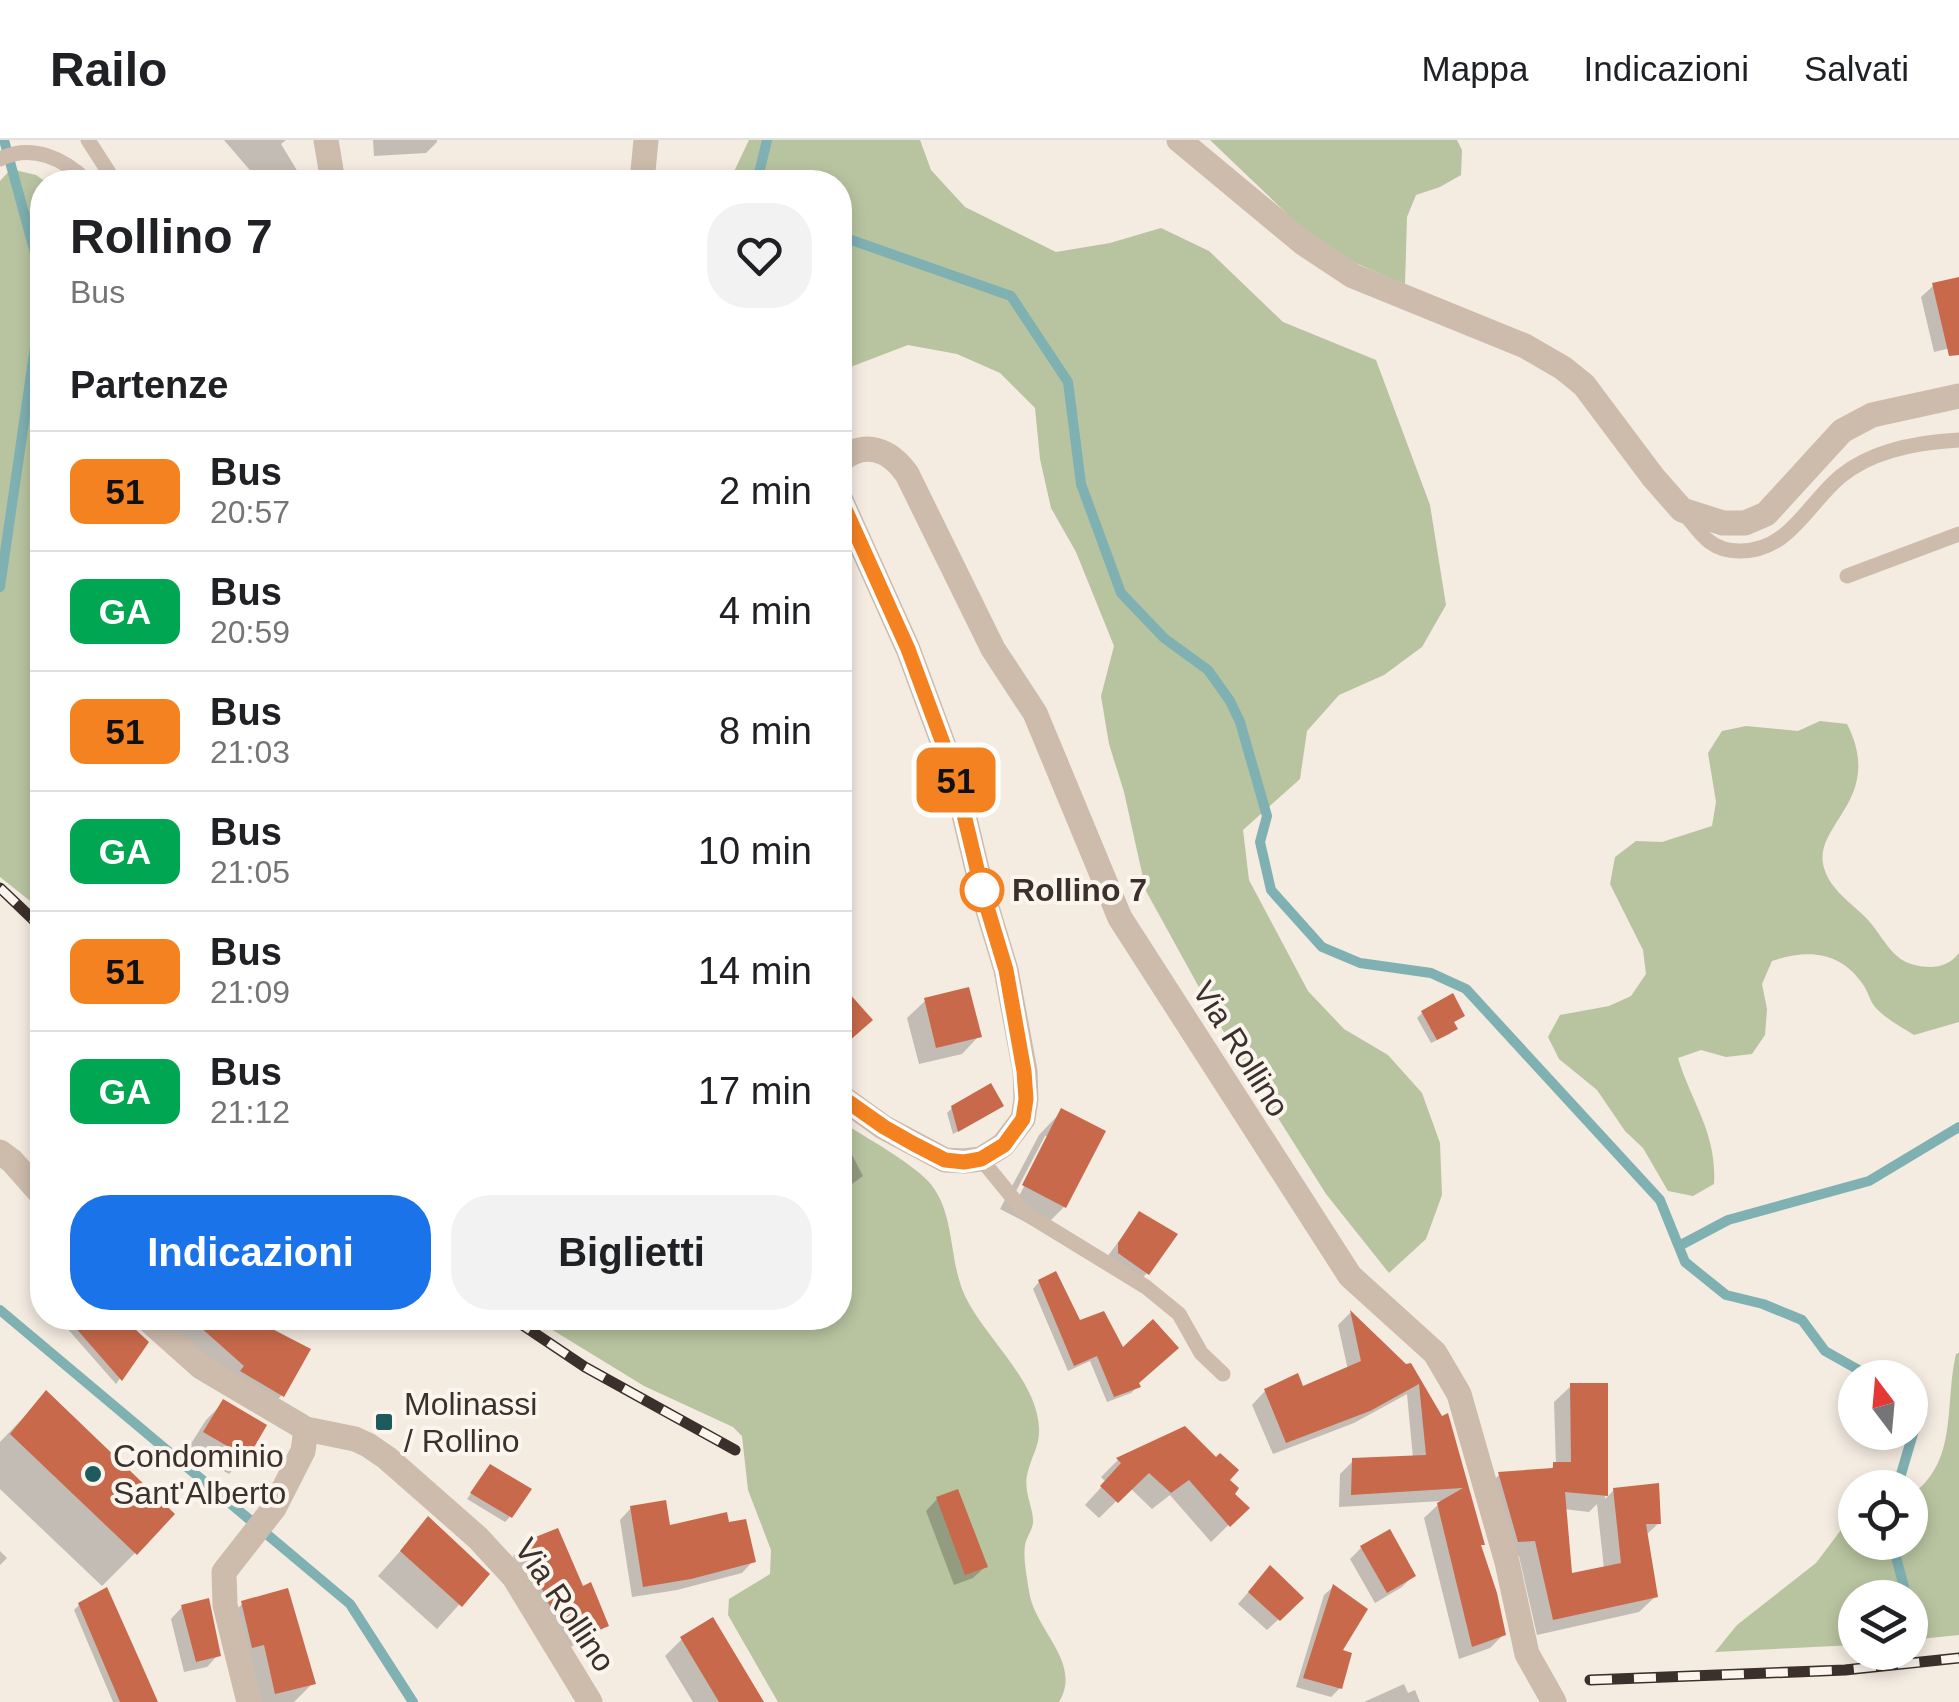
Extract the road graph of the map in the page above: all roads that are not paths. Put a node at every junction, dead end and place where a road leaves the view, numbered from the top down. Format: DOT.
graph roads {
  1 [pos="88,140"];
  2 [pos="326,140"];
  3 [pos="646,140"];
  4 [pos="1178,140"];
  5 [pos="0,158"];
  6 [pos="74,170"];
  7 [pos="108,170"];
  8 [pos="331,170"];
  9 [pos="643,170"];
  10 [pos="1959,396"];
  11 [pos="1959,440"];
  12 [pos="852,451"];
  13 [pos="1682,510"];
  14 [pos="852,525"];
  15 [pos="1959,534"];
  16 [pos="1847,576"];
  17 [pos="852,1104"];
  18 [pos="0,1152"];
  19 [pos="981,1159"];
  20 [pos="30,1181"];
  21 [pos="159,1330"];
  22 [pos="1223,1374"];
  23 [pos="305,1440"];
  24 [pos="250,1702"];
  25 [pos="590,1702"];
  26 [pos="1554,1702"];
  1 -- 7 [label="lane"];
  2 -- 8 [label="street"];
  3 -- 9 [label="street"];
  4 -- 13 [label="street"];
  5 -- 6 [label="lane"];
  10 -- 13 [label="street"];
  11 -- 13 [label="lane"];
  12 -- 26 [label="street, Via Rollino"];
  14 -- 19 [label="street"];
  15 -- 16 [label="lane"];
  17 -- 19 [label="street"];
  18 -- 20 [label="street"];
  19 -- 22 [label="lane"];
  21 -- 23 [label="street, Via Rollino"];
  23 -- 24 [label="street"];
  23 -- 25 [label="street, Via Rollino"];
}
